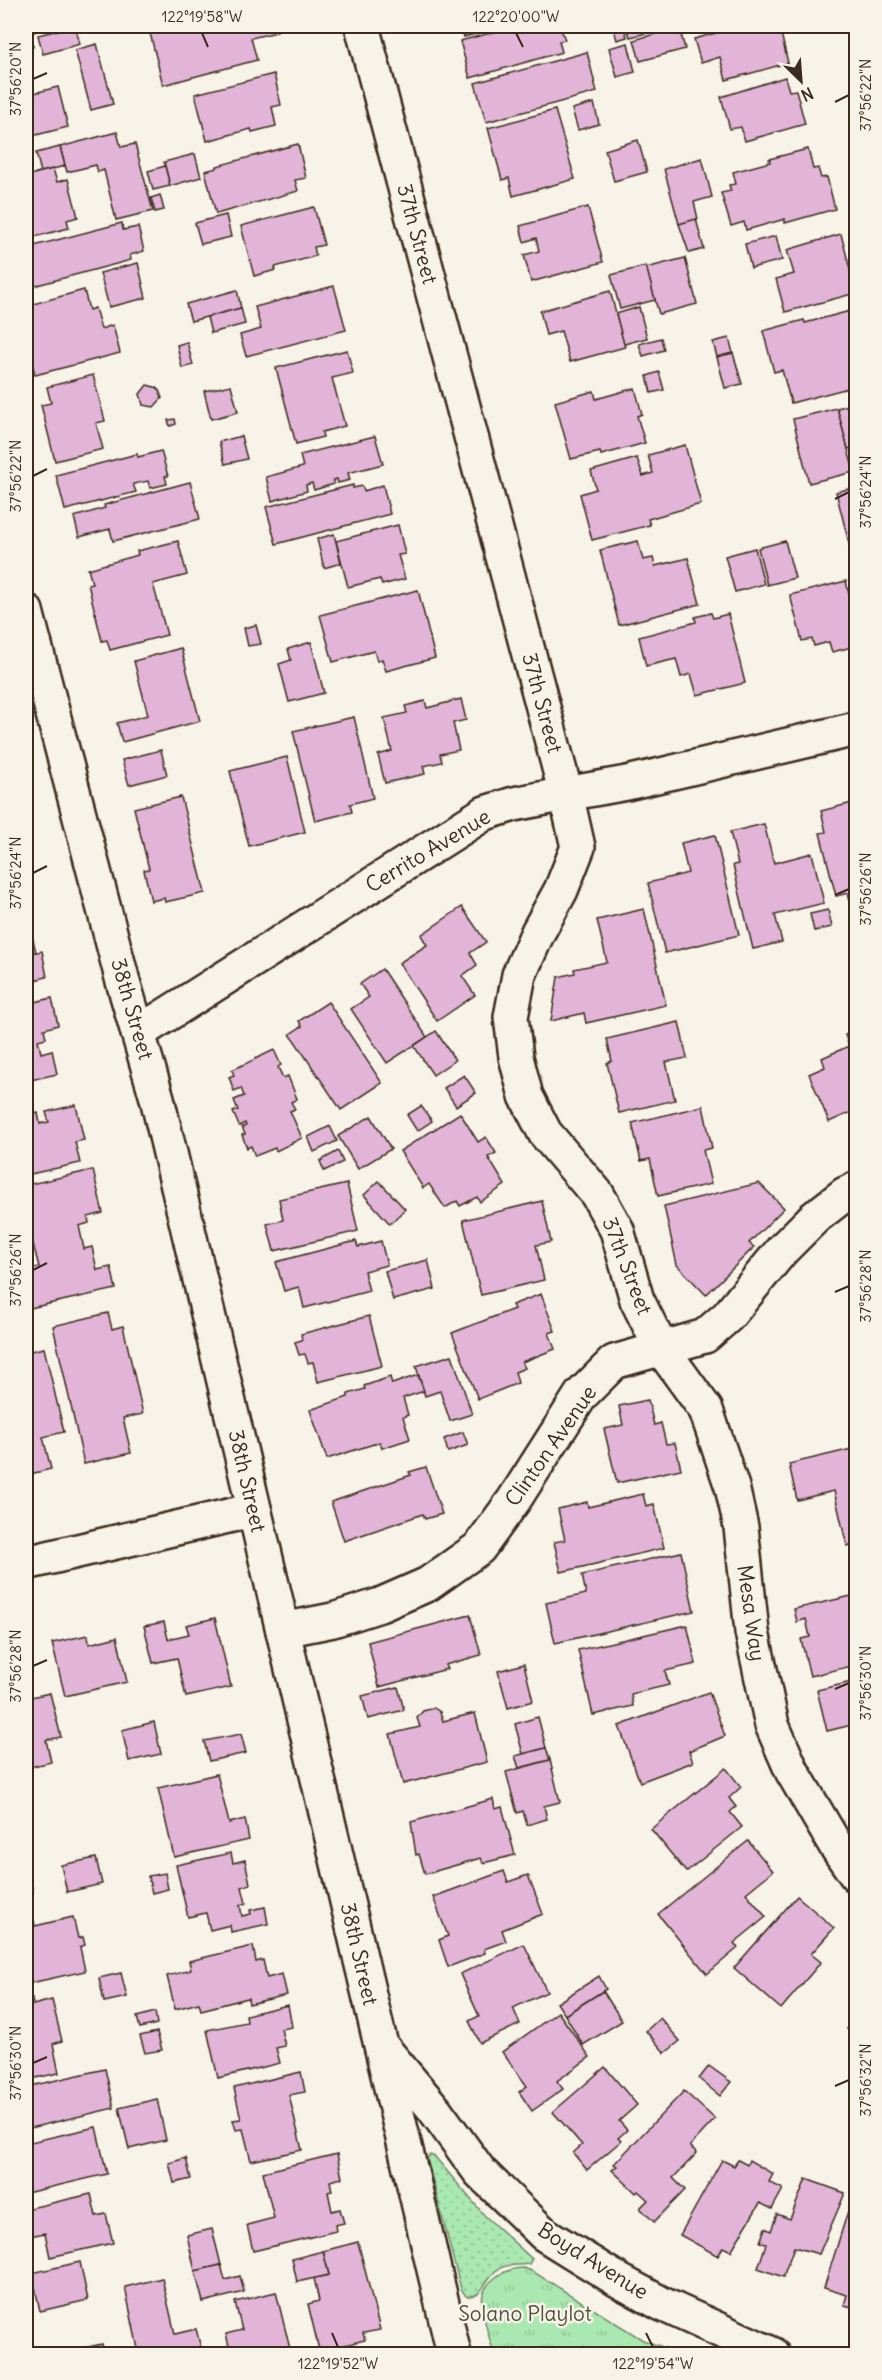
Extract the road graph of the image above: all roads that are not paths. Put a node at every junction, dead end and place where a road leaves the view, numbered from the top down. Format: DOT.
graph roads {
  1 [pos="362,26"];
  2 [pos="26,611"];
  3 [pos="856,729"];
  4 [pos="566,794"];
  5 [pos="138,1033"];
  6 [pos="856,1189"];
  7 [pos="661,1348"];
  8 [pos="254,1509"];
  9 [pos="26,1563"];
  10 [pos="283,1630"];
  11 [pos="856,1875"];
  12 [pos="379,2042"];
  13 [pos="454,2355"];
  14 [pos="772,2355"];
  1 -- 4 [label="street, 37th Street"];
  2 -- 5 [label="street, 38th Street"];
  3 -- 4 [label="street, Cerrito Avenue"];
  4 -- 5 [label="street, Cerrito Avenue"];
  4 -- 7 [label="street, 37th Street"];
  5 -- 8 [label="street, 38th Street"];
  6 -- 7 [label="street, Clinton Avenue"];
  7 -- 10 [label="street, Clinton Avenue"];
  7 -- 11 [label="street, Mesa Way"];
  8 -- 9 [label="street"];
  8 -- 10 [label="street, 38th Street"];
  10 -- 12 [label="street, 38th Street"];
  12 -- 13 [label="street, 38th Street"];
  12 -- 14 [label="street, Boyd Avenue"];
}
